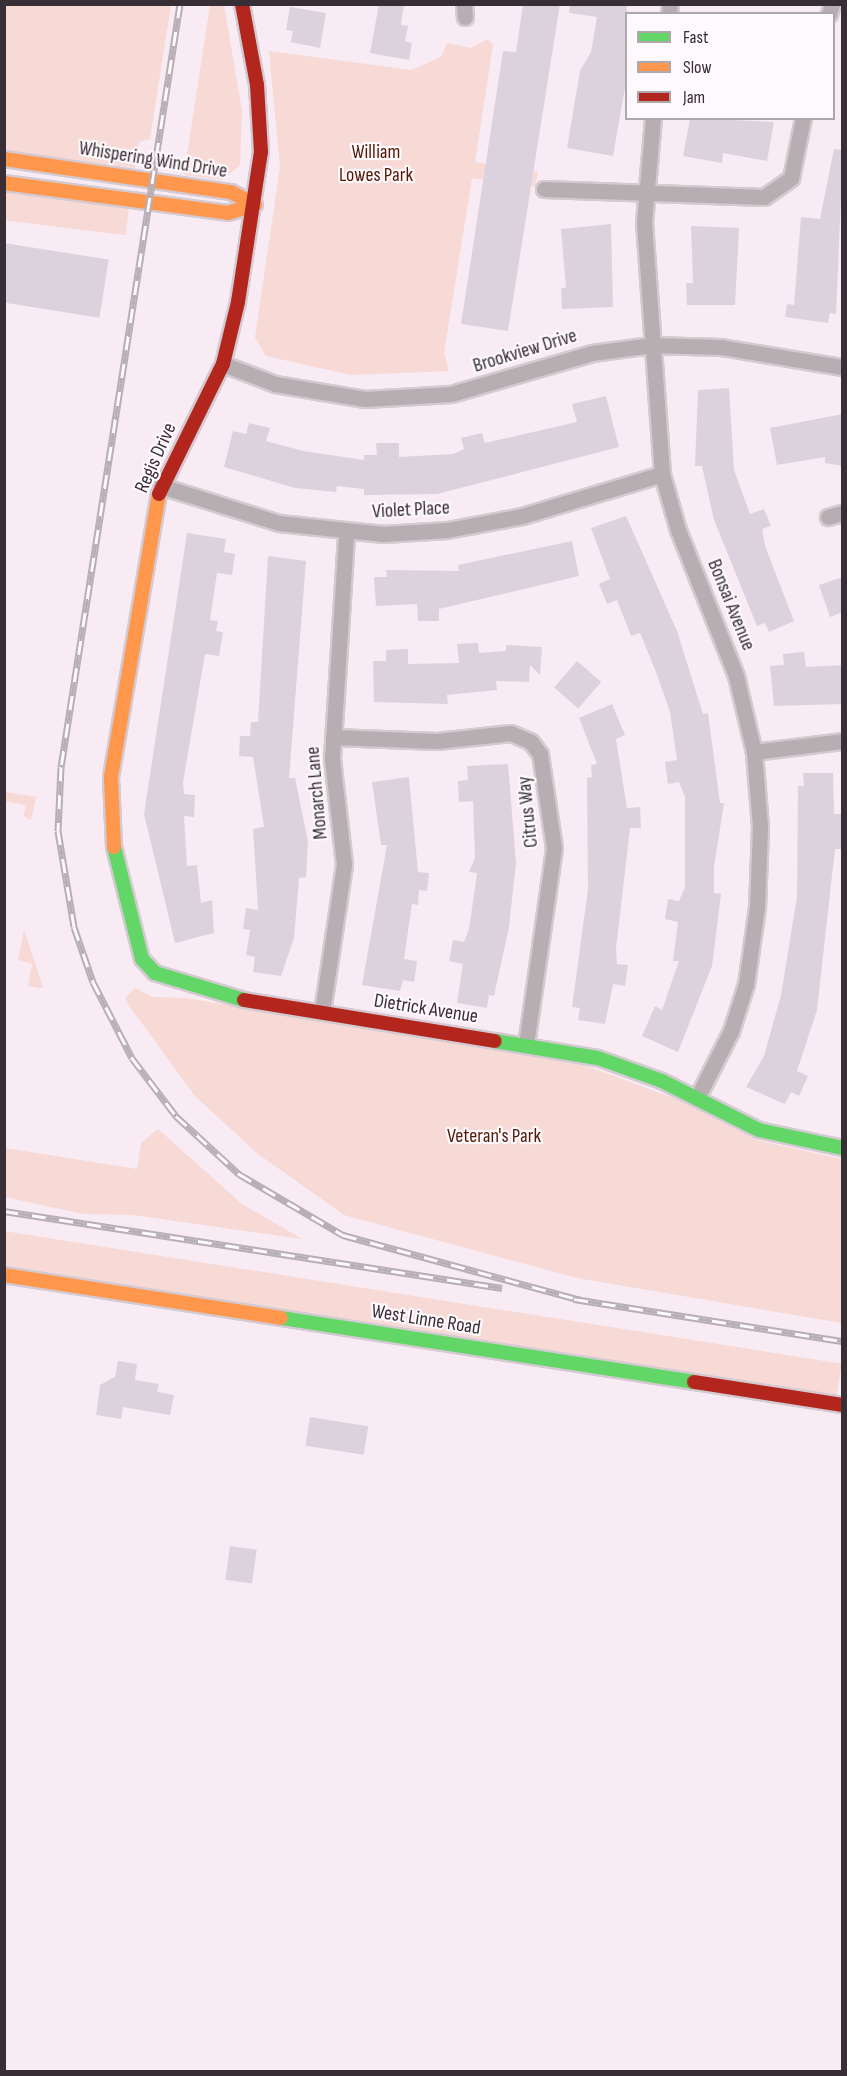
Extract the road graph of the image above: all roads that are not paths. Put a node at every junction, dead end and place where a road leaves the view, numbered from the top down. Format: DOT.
graph roads {
  1 [pos="242,4"];
  2 [pos="653,120"];
  3 [pos="803,120"];
  4 [pos="4,159"];
  5 [pos="4,183"];
  6 [pos="544,189"];
  7 [pos="644,192"];
  8 [pos="255,205"];
  9 [pos="651,345"];
  10 [pos="223,364"];
  11 [pos="843,366"];
  12 [pos="662,474"];
  13 [pos="161,486"];
  14 [pos="346,533"];
  15 [pos="333,737"];
  16 [pos="843,741"];
  17 [pos="754,752"];
  18 [pos="148,967"];
  19 [pos="322,1012"];
  20 [pos="526,1044"];
  21 [pos="696,1098"];
  22 [pos="843,1148"];
  23 [pos="4,1275"];
  24 [pos="843,1405"];
  1 -- 8 [label="street, Regis Drive"];
  2 -- 7 [label="street, Bonsai Avenue"];
  3 -- 7 [label="street"];
  4 -- 8 [label="street, Whispering Wind Drive"];
  5 -- 8 [label="street, Whispering Wind Drive"];
  6 -- 7 [label="street"];
  7 -- 9 [label="street, Bonsai Avenue"];
  8 -- 10 [label="street, Regis Drive"];
  9 -- 10 [label="street, Brookview Drive"];
  9 -- 11 [label="street, Brookview Drive"];
  9 -- 12 [label="street, Bonsai Avenue"];
  10 -- 13 [label="street, Regis Drive"];
  12 -- 14 [label="street, Violet Place"];
  12 -- 17 [label="street, Bonsai Avenue"];
  13 -- 14 [label="street, Violet Place"];
  13 -- 18 [label="street, Regis Drive"];
  14 -- 15 [label="street, Monarch Lane"];
  15 -- 19 [label="street, Monarch Lane"];
  15 -- 20 [label="street, Citrus Way"];
  16 -- 17 [label="street"];
  17 -- 21 [label="street, Bonsai Avenue"];
  18 -- 19 [label="street, Dietrick Avenue"];
  19 -- 20 [label="street, Dietrick Avenue"];
  20 -- 21 [label="street, Dietrick Avenue"];
  21 -- 22 [label="street, Dietrick Avenue"];
  23 -- 24 [label="street, West Linne Road"];
}
